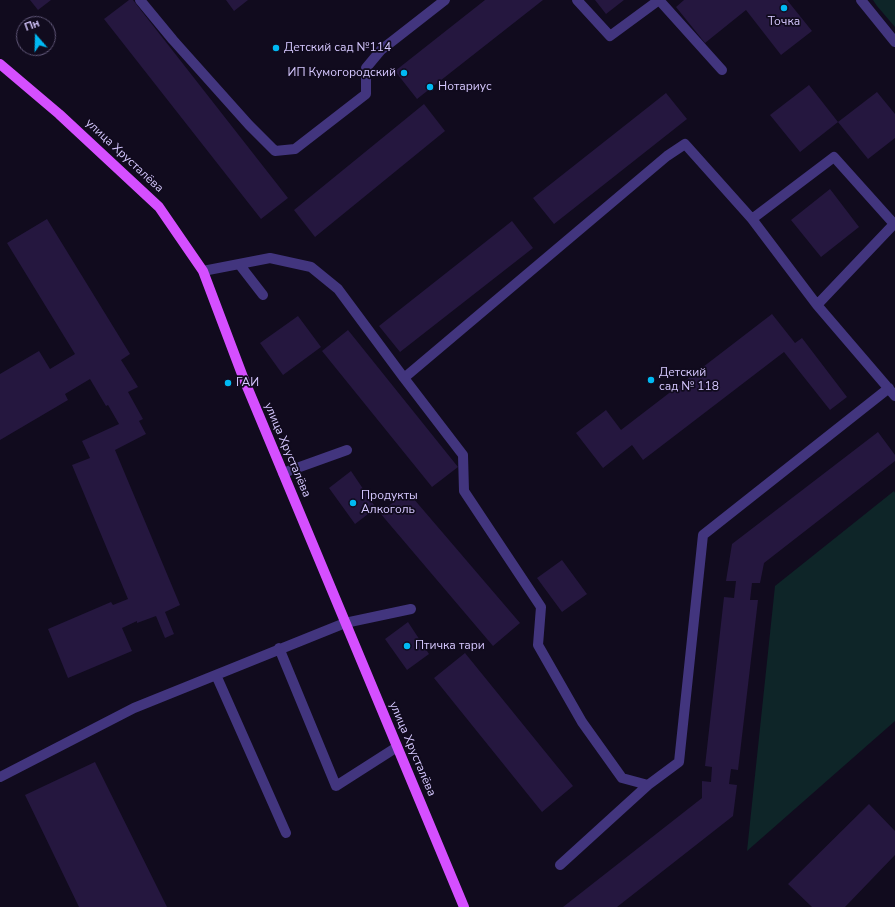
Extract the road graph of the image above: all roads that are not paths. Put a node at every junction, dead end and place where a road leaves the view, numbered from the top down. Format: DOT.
graph roads {
  1 [pos="140,0"];
  2 [pos="445,0"];
  3 [pos="577,0"];
  4 [pos="659,0"];
  5 [pos="861,0"];
  6 [pos="895,42"];
  7 [pos="0,64"];
  8 [pos="722,70"];
  9 [pos="752,219"];
  10 [pos="894,223"];
  11 [pos="239,264"];
  12 [pos="203,271"];
  13 [pos="263,295"];
  14 [pos="817,305"];
  15 [pos="404,378"];
  16 [pos="892,392"];
  17 [pos="347,450"];
  18 [pos="283,473"];
  19 [pos="411,609"];
  20 [pos="345,623"];
  21 [pos="280,648"];
  22 [pos="216,675"];
  23 [pos="397,747"];
  24 [pos="0,777"];
  25 [pos="648,785"];
  26 [pos="286,834"];
  27 [pos="560,865"];
  28 [pos="464,907"];
  1 -- 2 [label="street"];
  3 -- 4 [label="street"];
  4 -- 8 [label="street"];
  5 -- 6 [label="street"];
  7 -- 12 [label="main road, улица Хрусталёва"];
  9 -- 10 [label="street"];
  9 -- 14 [label="street"];
  9 -- 15 [label="street"];
  10 -- 14 [label="street"];
  11 -- 12 [label="street"];
  11 -- 13 [label="street"];
  11 -- 15 [label="street"];
  12 -- 18 [label="main road, улица Хрусталёва"];
  14 -- 16 [label="street"];
  15 -- 25 [label="street"];
  16 -- 25 [label="street"];
  17 -- 18 [label="street"];
  18 -- 20 [label="main road, улица Хрусталёва"];
  19 -- 20 [label="street"];
  20 -- 21 [label="street"];
  20 -- 23 [label="main road, улица Хрусталёва"];
  21 -- 22 [label="street"];
  21 -- 23 [label="street"];
  22 -- 24 [label="street"];
  22 -- 26 [label="street"];
  23 -- 28 [label="main road, улица Хрусталёва"];
  25 -- 27 [label="street"];
}
